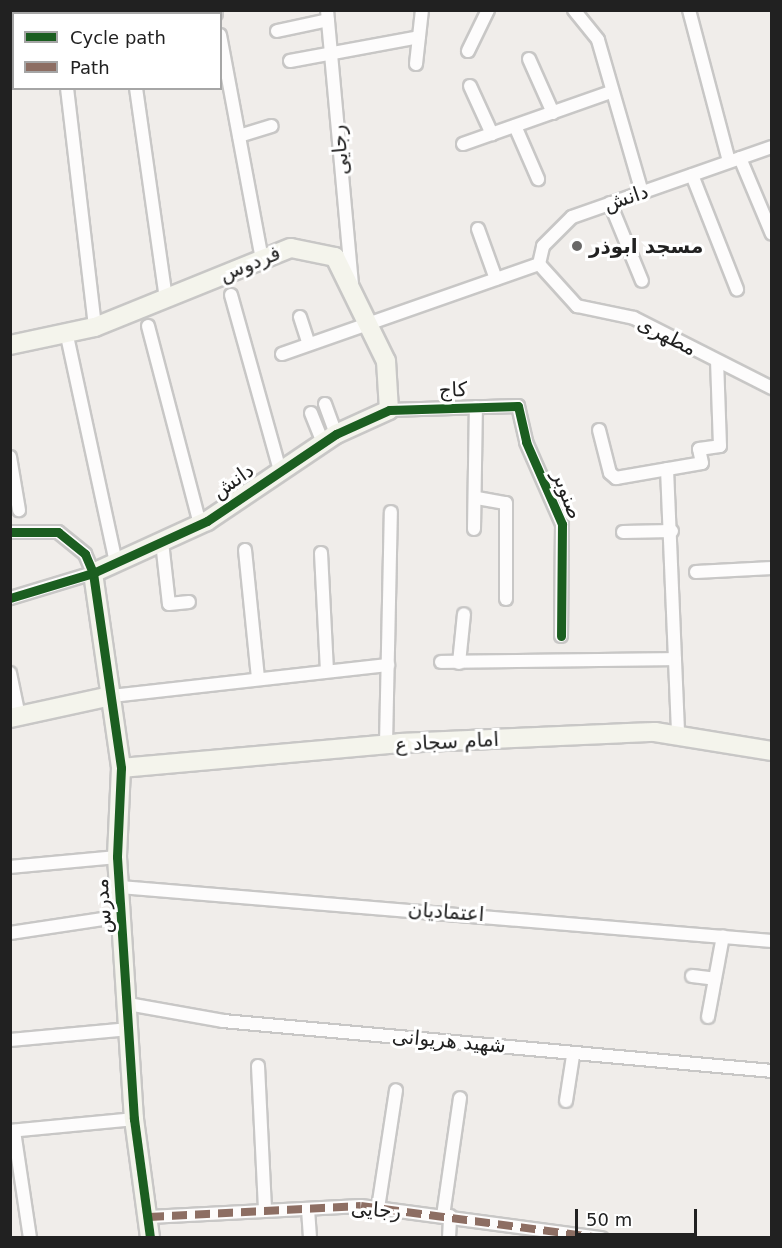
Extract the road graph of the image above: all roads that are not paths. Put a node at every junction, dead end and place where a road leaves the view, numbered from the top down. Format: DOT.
graph roads {
  1 [pos="422,10"];
  2 [pos="488,10"];
  3 [pos="574,10"];
  4 [pos="689,10"];
  5 [pos="327,15"];
  6 [pos="277,32"];
  7 [pos="419,37"];
  8 [pos="222,46"];
  9 [pos="330,50"];
  10 [pos="468,51"];
  11 [pos="529,59"];
  12 [pos="290,61"];
  13 [pos="416,64"];
  14 [pos="470,86"];
  15 [pos="67,90"];
  16 [pos="136,90"];
  17 [pos="611,92"];
  18 [pos="552,113"];
  19 [pos="272,126"];
  20 [pos="515,126"];
  21 [pos="492,134"];
  22 [pos="239,136"];
  23 [pos="463,144"];
  24 [pos="771,147"];
  25 [pos="735,160"];
  26 [pos="692,175"];
  27 [pos="538,179"];
  28 [pos="642,192"];
  29 [pos="610,203"];
  30 [pos="478,229"];
  31 [pos="771,234"];
  32 [pos="262,260"];
  33 [pos="539,264"];
  34 [pos="496,279"];
  35 [pos="642,281"];
  36 [pos="352,289"];
  37 [pos="737,289"];
  38 [pos="231,295"];
  39 [pos="166,299"];
  40 [pos="300,317"];
  41 [pos="368,324"];
  42 [pos="148,326"];
  43 [pos="96,327"];
  44 [pos="67,336"];
  45 [pos="309,344"];
  46 [pos="10,345"];
  47 [pos="282,354"];
  48 [pos="717,362"];
  49 [pos="771,388"];
  50 [pos="325,404"];
  51 [pos="518,406"];
  52 [pos="476,407"];
  53 [pos="389,410"];
  54 [pos="311,413"];
  55 [pos="599,430"];
  56 [pos="329,439"];
  57 [pos="10,457"];
  58 [pos="667,469"];
  59 [pos="280,471"];
  60 [pos="477,498"];
  61 [pos="20,510"];
  62 [pos="391,512"];
  63 [pos="201,524"];
  64 [pos="474,529"];
  65 [pos="672,531"];
  66 [pos="10,532"];
  67 [pos="623,532"];
  68 [pos="162,542"];
  69 [pos="245,550"];
  70 [pos="321,553"];
  71 [pos="116,562"];
  72 [pos="771,568"];
  73 [pos="93,573"];
  74 [pos="696,573"];
  75 [pos="10,598"];
  76 [pos="506,599"];
  77 [pos="189,602"];
  78 [pos="464,614"];
  79 [pos="561,636"];
  80 [pos="675,659"];
  81 [pos="441,662"];
  82 [pos="459,663"];
  83 [pos="388,665"];
  84 [pos="327,671"];
  85 [pos="10,673"];
  86 [pos="258,678"];
  87 [pos="111,696"];
  88 [pos="15,717"];
  89 [pos="678,734"];
  90 [pos="386,744"];
  91 [pos="771,751"];
  92 [pos="122,768"];
  93 [pos="117,856"];
  94 [pos="10,867"];
  95 [pos="120,887"];
  96 [pos="123,916"];
  97 [pos="10,933"];
  98 [pos="723,936"];
  99 [pos="771,941"];
  100 [pos="692,976"];
  101 [pos="715,979"];
  102 [pos="128,1004"];
  103 [pos="708,1017"];
  104 [pos="129,1029"];
  105 [pos="10,1040"];
  106 [pos="573,1056"];
  107 [pos="258,1066"];
  108 [pos="771,1071"];
  109 [pos="396,1090"];
  110 [pos="460,1098"];
  111 [pos="566,1101"];
  112 [pos="134,1119"];
  113 [pos="12,1131"];
  114 [pos="378,1208"];
  115 [pos="308,1209"];
  116 [pos="265,1211"];
  117 [pos="447,1216"];
  118 [pos="149,1217"];
  119 [pos="30,1238"];
  120 [pos="150,1238"];
  121 [pos="310,1238"];
  122 [pos="449,1238"];
  123 [pos="602,1238"];
  1 -- 7 [label="street"];
  2 -- 10 [label="street"];
  3 -- 17 [label="street"];
  4 -- 25 [label="street"];
  5 -- 6 [label="street"];
  5 -- 9 [label="street, رجایی"];
  7 -- 9 [label="street"];
  7 -- 13 [label="street"];
  8 -- 22 [label="street"];
  9 -- 12 [label="street"];
  9 -- 36 [label="street, رجایی"];
  11 -- 18 [label="street"];
  14 -- 21 [label="street"];
  15 -- 43 [label="street"];
  16 -- 39 [label="street"];
  17 -- 18 [label="street"];
  17 -- 28 [label="street"];
  18 -- 20 [label="street"];
  19 -- 22 [label="street"];
  20 -- 21 [label="street"];
  20 -- 27 [label="street"];
  21 -- 23 [label="street"];
  22 -- 32 [label="street"];
  24 -- 25 [label="street, دانش"];
  25 -- 26 [label="street, دانش"];
  25 -- 31 [label="street"];
  26 -- 28 [label="street, دانش"];
  26 -- 37 [label="street"];
  28 -- 29 [label="street, دانش"];
  29 -- 33 [label="street, دانش"];
  29 -- 35 [label="street"];
  30 -- 34 [label="street"];
  32 -- 36 [label="street, فردوس"];
  32 -- 39 [label="street, فردوس"];
  33 -- 34 [label="street"];
  33 -- 48 [label="street, مطهری"];
  34 -- 41 [label="street"];
  36 -- 41 [label="street, فردوس"];
  38 -- 59 [label="street"];
  39 -- 43 [label="street, فردوس"];
  40 -- 45 [label="street"];
  41 -- 45 [label="street"];
  41 -- 53 [label="street, فردوس"];
  42 -- 63 [label="street"];
  43 -- 44 [label="street, فردوس"];
  44 -- 46 [label="street, فردوس"];
  44 -- 71 [label="street"];
  45 -- 47 [label="street"];
  48 -- 49 [label="street, مطهری"];
  48 -- 58 [label="street"];
  50 -- 56 [label="street"];
  51 -- 52 [label="street, کاج"];
  51 -- 79 [label="street, صنوبر"];
  52 -- 53 [label="street, کاج"];
  52 -- 60 [label="street"];
  53 -- 56 [label="street, دانش"];
  54 -- 56 [label="street"];
  55 -- 58 [label="street"];
  56 -- 59 [label="street, دانش"];
  57 -- 61 [label="street"];
  58 -- 65 [label="street"];
  59 -- 63 [label="street, دانش"];
  60 -- 64 [label="street"];
  60 -- 76 [label="street"];
  62 -- 83 [label="street"];
  63 -- 68 [label="street, دانش"];
  65 -- 67 [label="street"];
  65 -- 80 [label="street"];
  66 -- 73 [label="street"];
  68 -- 71 [label="street, دانش"];
  68 -- 77 [label="street"];
  69 -- 86 [label="street"];
  70 -- 84 [label="street"];
  71 -- 73 [label="street, دانش"];
  72 -- 74 [label="street"];
  73 -- 75 [label="street"];
  73 -- 87 [label="street, مدرس"];
  78 -- 82 [label="street"];
  80 -- 82 [label="street"];
  80 -- 89 [label="street"];
  81 -- 82 [label="street"];
  83 -- 84 [label="street"];
  83 -- 90 [label="street"];
  84 -- 86 [label="street"];
  85 -- 88 [label="street"];
  86 -- 87 [label="street"];
  87 -- 88 [label="street"];
  87 -- 92 [label="street, مدرس"];
  89 -- 90 [label="street, امام سجاد ع"];
  89 -- 91 [label="street, امام سجاد ع"];
  90 -- 92 [label="street, امام سجاد ع"];
  92 -- 93 [label="street, مدرس"];
  93 -- 94 [label="street"];
  93 -- 95 [label="street, مدرس"];
  95 -- 96 [label="street, مدرس"];
  95 -- 98 [label="street, اعتمادیان"];
  96 -- 97 [label="street"];
  96 -- 102 [label="street, مدرس"];
  98 -- 99 [label="street, اعتمادیان"];
  98 -- 101 [label="street"];
  100 -- 101 [label="street"];
  101 -- 103 [label="street"];
  102 -- 104 [label="street, مدرس"];
  102 -- 108 [label="street, شهید هریوانی"];
  104 -- 105 [label="street"];
  104 -- 112 [label="street, مدرس"];
  106 -- 111 [label="street"];
  107 -- 116 [label="street"];
  109 -- 114 [label="street"];
  110 -- 117 [label="street"];
  112 -- 113 [label="street"];
  112 -- 118 [label="street, مدرس"];
  113 -- 119 [label="street"];
  114 -- 115 [label="street, رجایی"];
  114 -- 117 [label="street, رجایی"];
  115 -- 116 [label="street, رجایی"];
  115 -- 121 [label="street"];
  116 -- 118 [label="street, رجایی"];
  117 -- 122 [label="street"];
  117 -- 123 [label="street, رجایی"];
  118 -- 120 [label="street, مدرس"];
}
